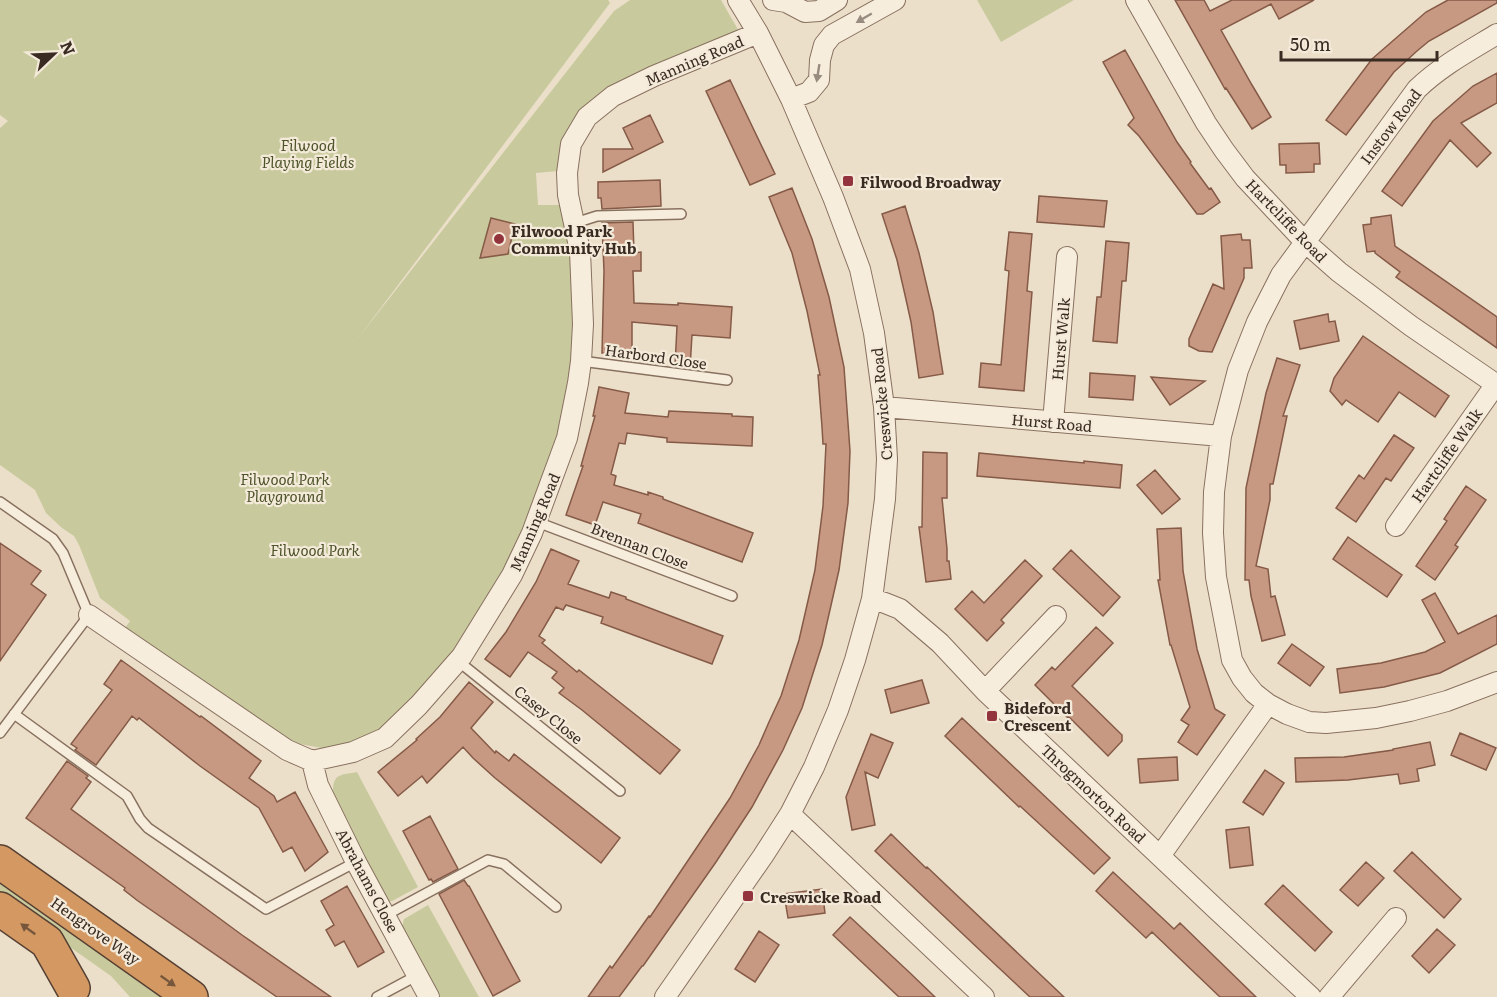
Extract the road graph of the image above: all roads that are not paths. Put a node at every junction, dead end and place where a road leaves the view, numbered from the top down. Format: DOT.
graph roads {
  1 [pos="765,0"];
  2 [pos="772,0"];
  3 [pos="837,0"];
  4 [pos="895,0"];
  5 [pos="1141,2"];
  6 [pos="741,4"];
  7 [pos="758,33"];
  8 [pos="1497,34"];
  9 [pos="792,99"];
  10 [pos="681,214"];
  11 [pos="575,223"];
  12 [pos="1305,242"];
  13 [pos="1067,257"];
  14 [pos="581,361"];
  15 [pos="727,380"];
  16 [pos="1497,385"];
  17 [pos="884,407"];
  18 [pos="1053,422"];
  19 [pos="1221,436"];
  20 [pos="0,502"];
  21 [pos="537,522"];
  22 [pos="1396,526"];
  23 [pos="732,596"];
  24 [pos="872,599"];
  25 [pos="89,615"];
  26 [pos="1056,616"];
  27 [pos="458,661"];
  28 [pos="1497,682"];
  29 [pos="985,691"];
  30 [pos="1268,704"];
  31 [pos="14,714"];
  32 [pos="0,733"];
  33 [pos="312,761"];
  34 [pos="620,791"];
  35 [pos="790,814"];
  36 [pos="1160,856"];
  37 [pos="0,862"];
  38 [pos="356,862"];
  39 [pos="556,907"];
  40 [pos="0,909"];
  41 [pos="386,915"];
  42 [pos="1396,918"];
  43 [pos="0,937"];
  44 [pos="418,975"];
  45 [pos="79,993"];
  46 [pos="191,997"];
  47 [pos="377,997"];
  48 [pos="429,997"];
  49 [pos="665,997"];
  50 [pos="984,997"];
  51 [pos="1311,997"];
  52 [pos="1329,997"];
  1 -- 6 [label="street"];
  2 -- 3 [label="street"];
  4 -- 9 [label="street, one-way"];
  5 -- 12 [label="street, Hartcliffe Road"];
  6 -- 7 [label="street, Creswicke Road"];
  7 -- 9 [label="street, Creswicke Road"];
  7 -- 11 [label="street, Manning Road"];
  8 -- 12 [label="street, Instow Road"];
  9 -- 17 [label="street, Creswicke Road"];
  10 -- 11 [label="lane"];
  11 -- 14 [label="street, Manning Road"];
  12 -- 16 [label="street, Hartcliffe Road"];
  12 -- 19 [label="street"];
  13 -- 18 [label="street, Hurst Walk"];
  14 -- 15 [label="lane, Harbord Close"];
  14 -- 21 [label="street, Manning Road"];
  16 -- 22 [label="street, Hartcliffe Walk"];
  17 -- 18 [label="street, Hurst Road"];
  17 -- 24 [label="street, Creswicke Road"];
  18 -- 19 [label="street, Hurst Road"];
  19 -- 30 [label="street"];
  20 -- 25 [label="lane"];
  21 -- 23 [label="lane, Brennan Close"];
  21 -- 27 [label="street, Manning Road"];
  24 -- 29 [label="street, Throgmorton Road"];
  24 -- 35 [label="street, Creswicke Road"];
  25 -- 31 [label="lane"];
  25 -- 33 [label="street"];
  26 -- 29 [label="street"];
  27 -- 33 [label="street, Manning Road"];
  27 -- 34 [label="lane, Casey Close"];
  28 -- 30 [label="street"];
  29 -- 36 [label="street, Throgmorton Road"];
  30 -- 36 [label="street"];
  31 -- 32 [label="lane"];
  31 -- 38 [label="lane"];
  33 -- 38 [label="street, Abrahams Close"];
  35 -- 49 [label="street, Creswicke Road"];
  35 -- 50 [label="street"];
  36 -- 51 [label="street, Throgmorton Road"];
  37 -- 46 [label="highway, Hengrove Way, one-way"];
  38 -- 41 [label="street, Abrahams Close"];
  39 -- 41 [label="lane"];
  45 -- 40 [label="highway, one-way"];
  41 -- 44 [label="street, Abrahams Close"];
  42 -- 52 [label="street"];
  43 -- 45 [label="highway"];
  44 -- 47 [label="lane"];
  44 -- 48 [label="street, Abrahams Close"];
}
